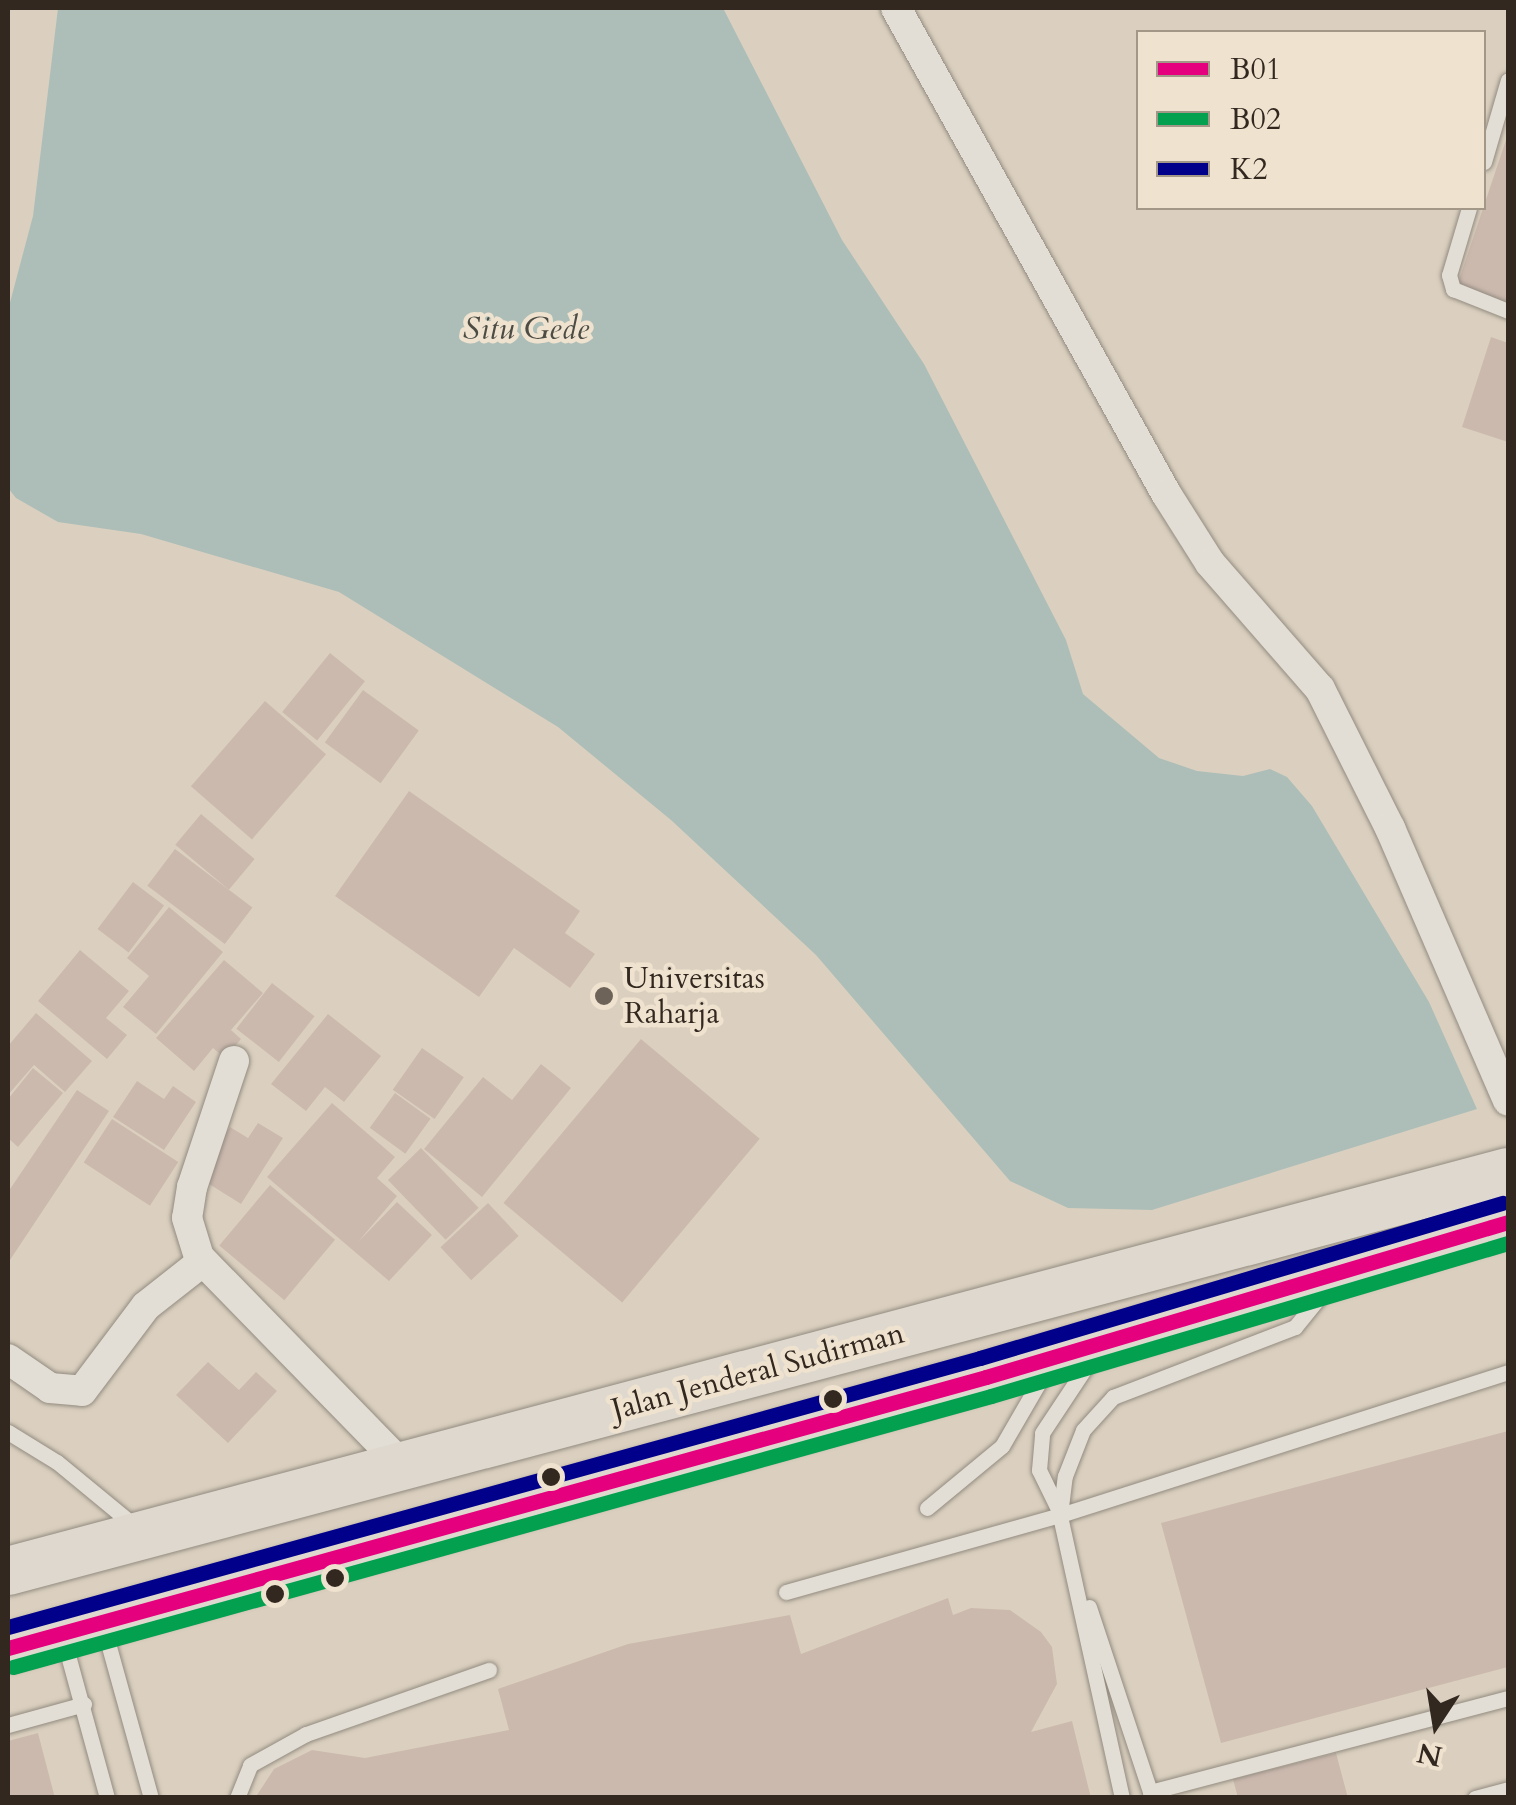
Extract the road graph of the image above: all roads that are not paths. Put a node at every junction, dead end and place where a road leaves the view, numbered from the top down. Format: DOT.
graph roads {
  1 [pos="896,8"];
  2 [pos="1508,80"];
  3 [pos="1486,155"];
  4 [pos="1469,210"];
  5 [pos="1508,310"];
  6 [pos="234,1062"];
  7 [pos="1508,1100"];
  8 [pos="1508,1172"];
  9 [pos="1508,1222"];
  10 [pos="202,1262"];
  11 [pos="1337,1276"];
  12 [pos="1100,1344"];
  13 [pos="1053,1358"];
  14 [pos="8,1359"];
  15 [pos="1508,1372"];
  16 [pos="8,1432"];
  17 [pos="405,1468"];
  18 [pos="927,1508"];
  19 [pos="1060,1514"];
  20 [pos="146,1535"];
  21 [pos="8,1571"];
  22 [pos="786,1592"];
  23 [pos="82,1628"];
  24 [pos="8,1648"];
  25 [pos="489,1670"];
  26 [pos="1508,1698"];
  27 [pos="84,1704"];
  28 [pos="8,1724"];
  29 [pos="1508,1789"];
  30 [pos="1152,1795"];
  31 [pos="107,1798"];
  32 [pos="151,1798"];
  33 [pos="237,1798"];
  34 [pos="1122,1798"];
  35 [pos="1475,1798"];
  1 -- 7 [label="street"];
  2 -- 3 [label="lane"];
  4 -- 5 [label="lane"];
  6 -- 10 [label="street"];
  8 -- 17 [label="main road, Jalan Jenderal Sudirman"];
  9 -- 11 [label="main road"];
  10 -- 14 [label="street"];
  10 -- 17 [label="street"];
  11 -- 12 [label="main road"];
  11 -- 19 [label="lane"];
  12 -- 13 [label="main road"];
  12 -- 19 [label="lane"];
  13 -- 18 [label="lane"];
  13 -- 23 [label="main road"];
  15 -- 19 [label="lane"];
  16 -- 20 [label="lane"];
  17 -- 20 [label="main road, Jalan Jenderal Sudirman"];
  19 -- 22 [label="lane"];
  19 -- 30 [label="lane"];
  19 -- 34 [label="lane"];
  20 -- 21 [label="main road, Jalan Jenderal Sudirman"];
  23 -- 24 [label="main road"];
  23 -- 27 [label="lane"];
  23 -- 32 [label="lane"];
  25 -- 33 [label="lane"];
  26 -- 30 [label="lane"];
  27 -- 28 [label="lane"];
  27 -- 31 [label="lane"];
  29 -- 35 [label="lane"];
}
